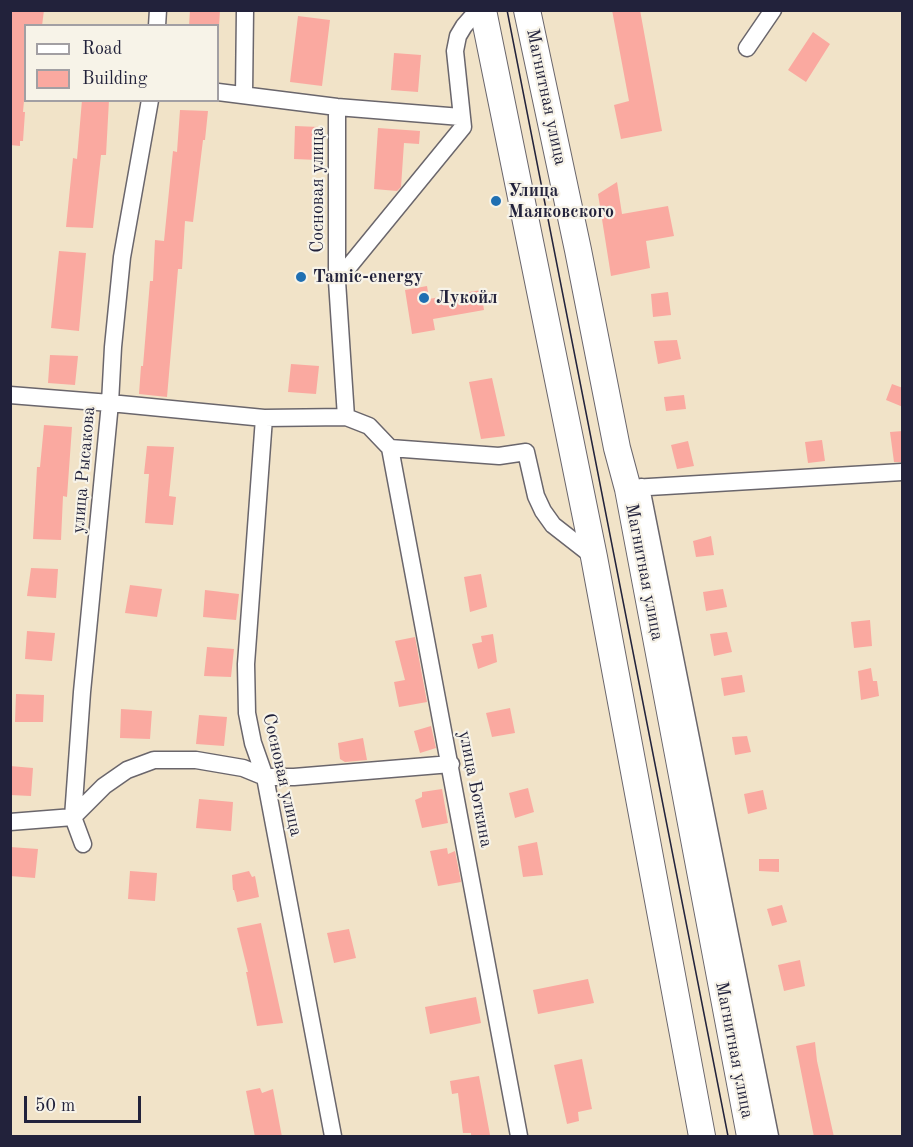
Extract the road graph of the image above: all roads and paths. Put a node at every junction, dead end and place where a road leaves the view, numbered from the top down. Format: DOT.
graph roads {
  1 [pos="245,10"];
  2 [pos="527,10"];
  3 [pos="773,10"];
  4 [pos="483,11"];
  5 [pos="747,48"];
  6 [pos="219,92"];
  7 [pos="244,95"];
  8 [pos="150,102"];
  9 [pos="337,106"];
  10 [pos="461,117"];
  11 [pos="338,281"];
  12 [pos="10,395"];
  13 [pos="110,403"];
  14 [pos="346,417"];
  15 [pos="264,418"];
  16 [pos="390,448"];
  17 [pos="903,472"];
  18 [pos="634,488"];
  19 [pos="594,557"];
  20 [pos="451,764"];
  21 [pos="265,777"];
  22 [pos="73,817"];
  23 [pos="10,822"];
  24 [pos="83,844"];
  25 [pos="333,1137"];
  26 [pos="519,1137"];
  27 [pos="702,1137"];
  28 [pos="750,1137"];
  29 [pos="770,1137"];
  1 -- 7 [label="street"];
  2 -- 18 [label="main road, Магнитная улица"];
  3 -- 5 [label="street"];
  4 -- 10 [label="street"];
  4 -- 19 [label="main road"];
  6 -- 7 [label="street"];
  7 -- 9 [label="street"];
  8 -- 13 [label="street, улица Рысакова"];
  9 -- 10 [label="street"];
  9 -- 11 [label="street, Сосновая улица"];
  10 -- 11 [label="street"];
  11 -- 14 [label="street, Сосновая улица"];
  12 -- 13 [label="street"];
  13 -- 15 [label="street"];
  13 -- 22 [label="street, улица Рысакова"];
  14 -- 15 [label="street"];
  14 -- 16 [label="street"];
  15 -- 21 [label="street, Сосновая улица"];
  16 -- 19 [label="street"];
  16 -- 20 [label="street, улица Боткина"];
  17 -- 18 [label="street"];
  18 -- 28 [label="main road, Магнитная улица"];
  18 -- 29 [label="street"];
  19 -- 27 [label="main road"];
  20 -- 21 [label="street"];
  20 -- 26 [label="street, улица Боткина"];
  21 -- 22 [label="street"];
  21 -- 25 [label="street, Сосновая улица"];
  22 -- 23 [label="street"];
  22 -- 24 [label="street, улица Рысакова"];
}
